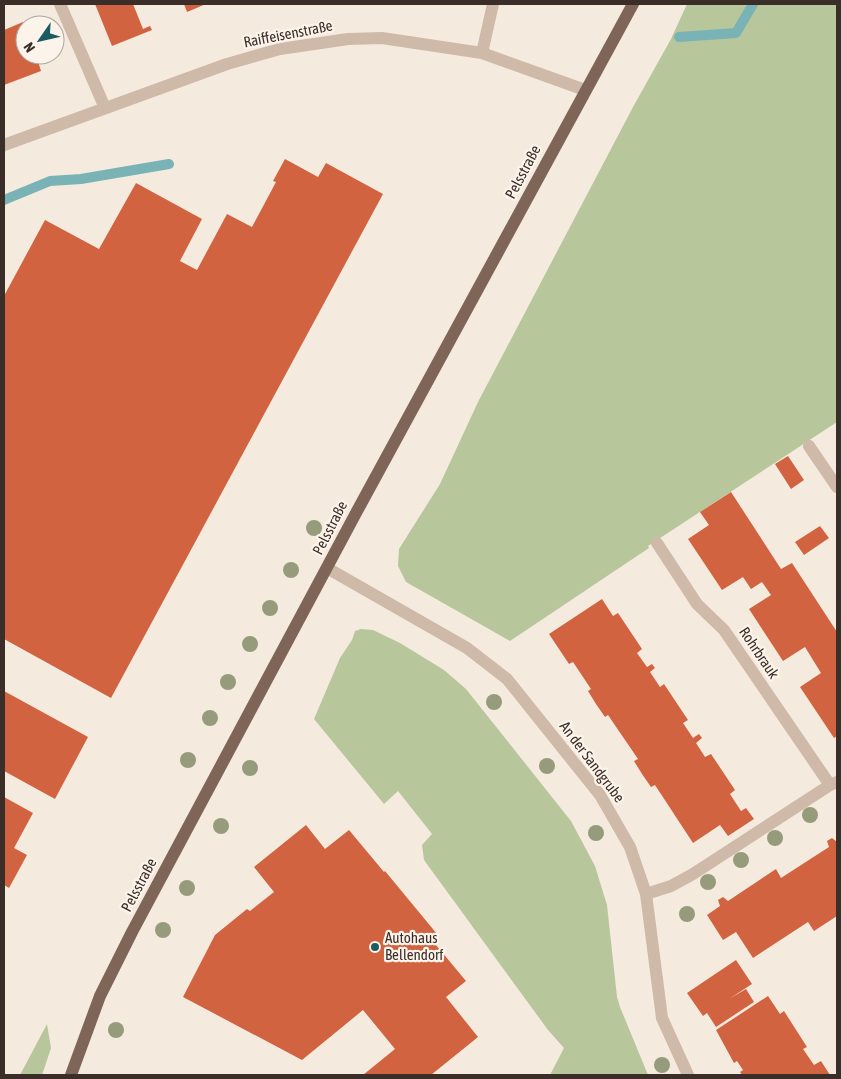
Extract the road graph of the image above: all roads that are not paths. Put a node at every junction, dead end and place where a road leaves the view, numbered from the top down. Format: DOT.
graph roads {
  1 [pos="60,4"];
  2 [pos="492,4"];
  3 [pos="633,4"];
  4 [pos="482,53"];
  5 [pos="585,90"];
  6 [pos="105,108"];
  7 [pos="4,145"];
  8 [pos="809,446"];
  9 [pos="837,487"];
  10 [pos="656,543"];
  11 [pos="328,568"];
  12 [pos="833,784"];
  13 [pos="646,894"];
  14 [pos="71,1075"];
  15 [pos="688,1075"];
  1 -- 6 [label="street"];
  2 -- 4 [label="street"];
  3 -- 5 [label="main road, Pelsstraße"];
  4 -- 5 [label="street, Raiffeisenstraße"];
  4 -- 6 [label="street, Raiffeisenstraße"];
  5 -- 11 [label="main road, Pelsstraße"];
  6 -- 7 [label="street, Raiffeisenstraße"];
  8 -- 9 [label="street"];
  10 -- 12 [label="street, Rohrbrauk"];
  11 -- 13 [label="street, An der Sandgrube"];
  11 -- 14 [label="main road, Pelsstraße"];
  12 -- 13 [label="street, Rohrbrauk"];
  13 -- 15 [label="street, An der Sandgrube"];
}
